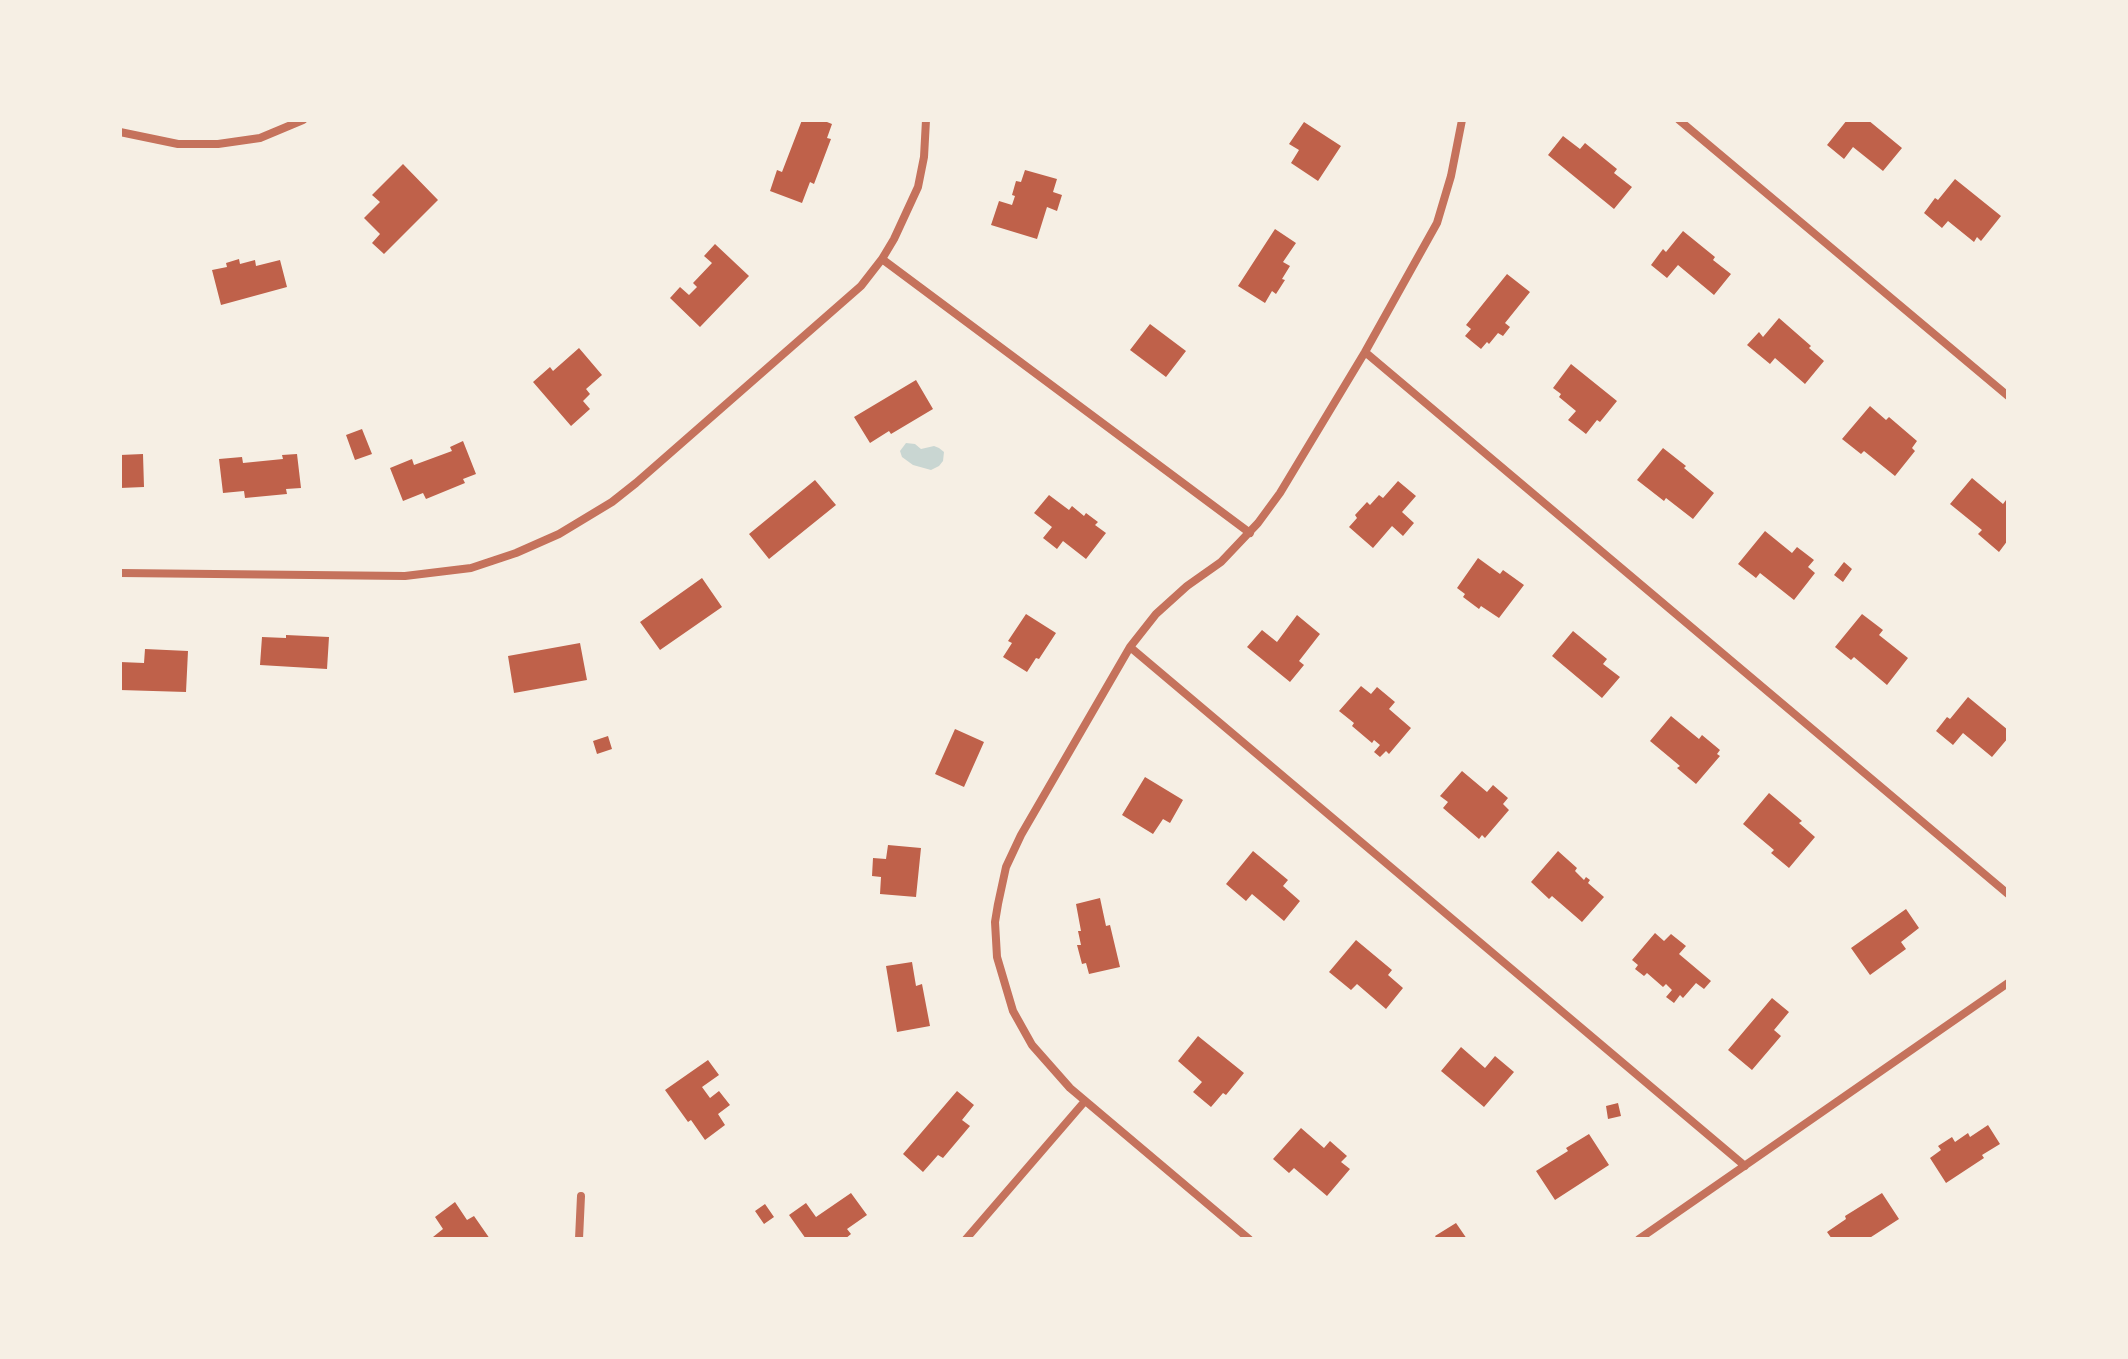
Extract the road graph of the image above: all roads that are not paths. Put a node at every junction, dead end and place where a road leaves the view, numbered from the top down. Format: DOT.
graph roads {
  1 [pos="303,120"];
  2 [pos="926,120"];
  3 [pos="1462,120"];
  4 [pos="1679,120"];
  5 [pos="120,132"];
  6 [pos="882,259"];
  7 [pos="1365,352"];
  8 [pos="2008,396"];
  9 [pos="1250,533"];
  10 [pos="120,573"];
  11 [pos="1130,647"];
  12 [pos="2008,894"];
  13 [pos="2008,983"];
  14 [pos="1085,1101"];
  15 [pos="1745,1166"];
  16 [pos="581,1196"];
  17 [pos="579,1239"];
  18 [pos="966,1239"];
  19 [pos="1249,1239"];
  20 [pos="1639,1239"];
  1 -- 5 [label="street"];
  2 -- 6 [label="street"];
  3 -- 7 [label="street"];
  4 -- 8 [label="street"];
  6 -- 9 [label="street"];
  6 -- 10 [label="street"];
  7 -- 9 [label="street"];
  7 -- 12 [label="street"];
  9 -- 11 [label="street"];
  11 -- 14 [label="street"];
  11 -- 15 [label="street"];
  13 -- 15 [label="street"];
  14 -- 18 [label="street"];
  14 -- 19 [label="street"];
  15 -- 20 [label="street"];
  16 -- 17 [label="street"];
}
